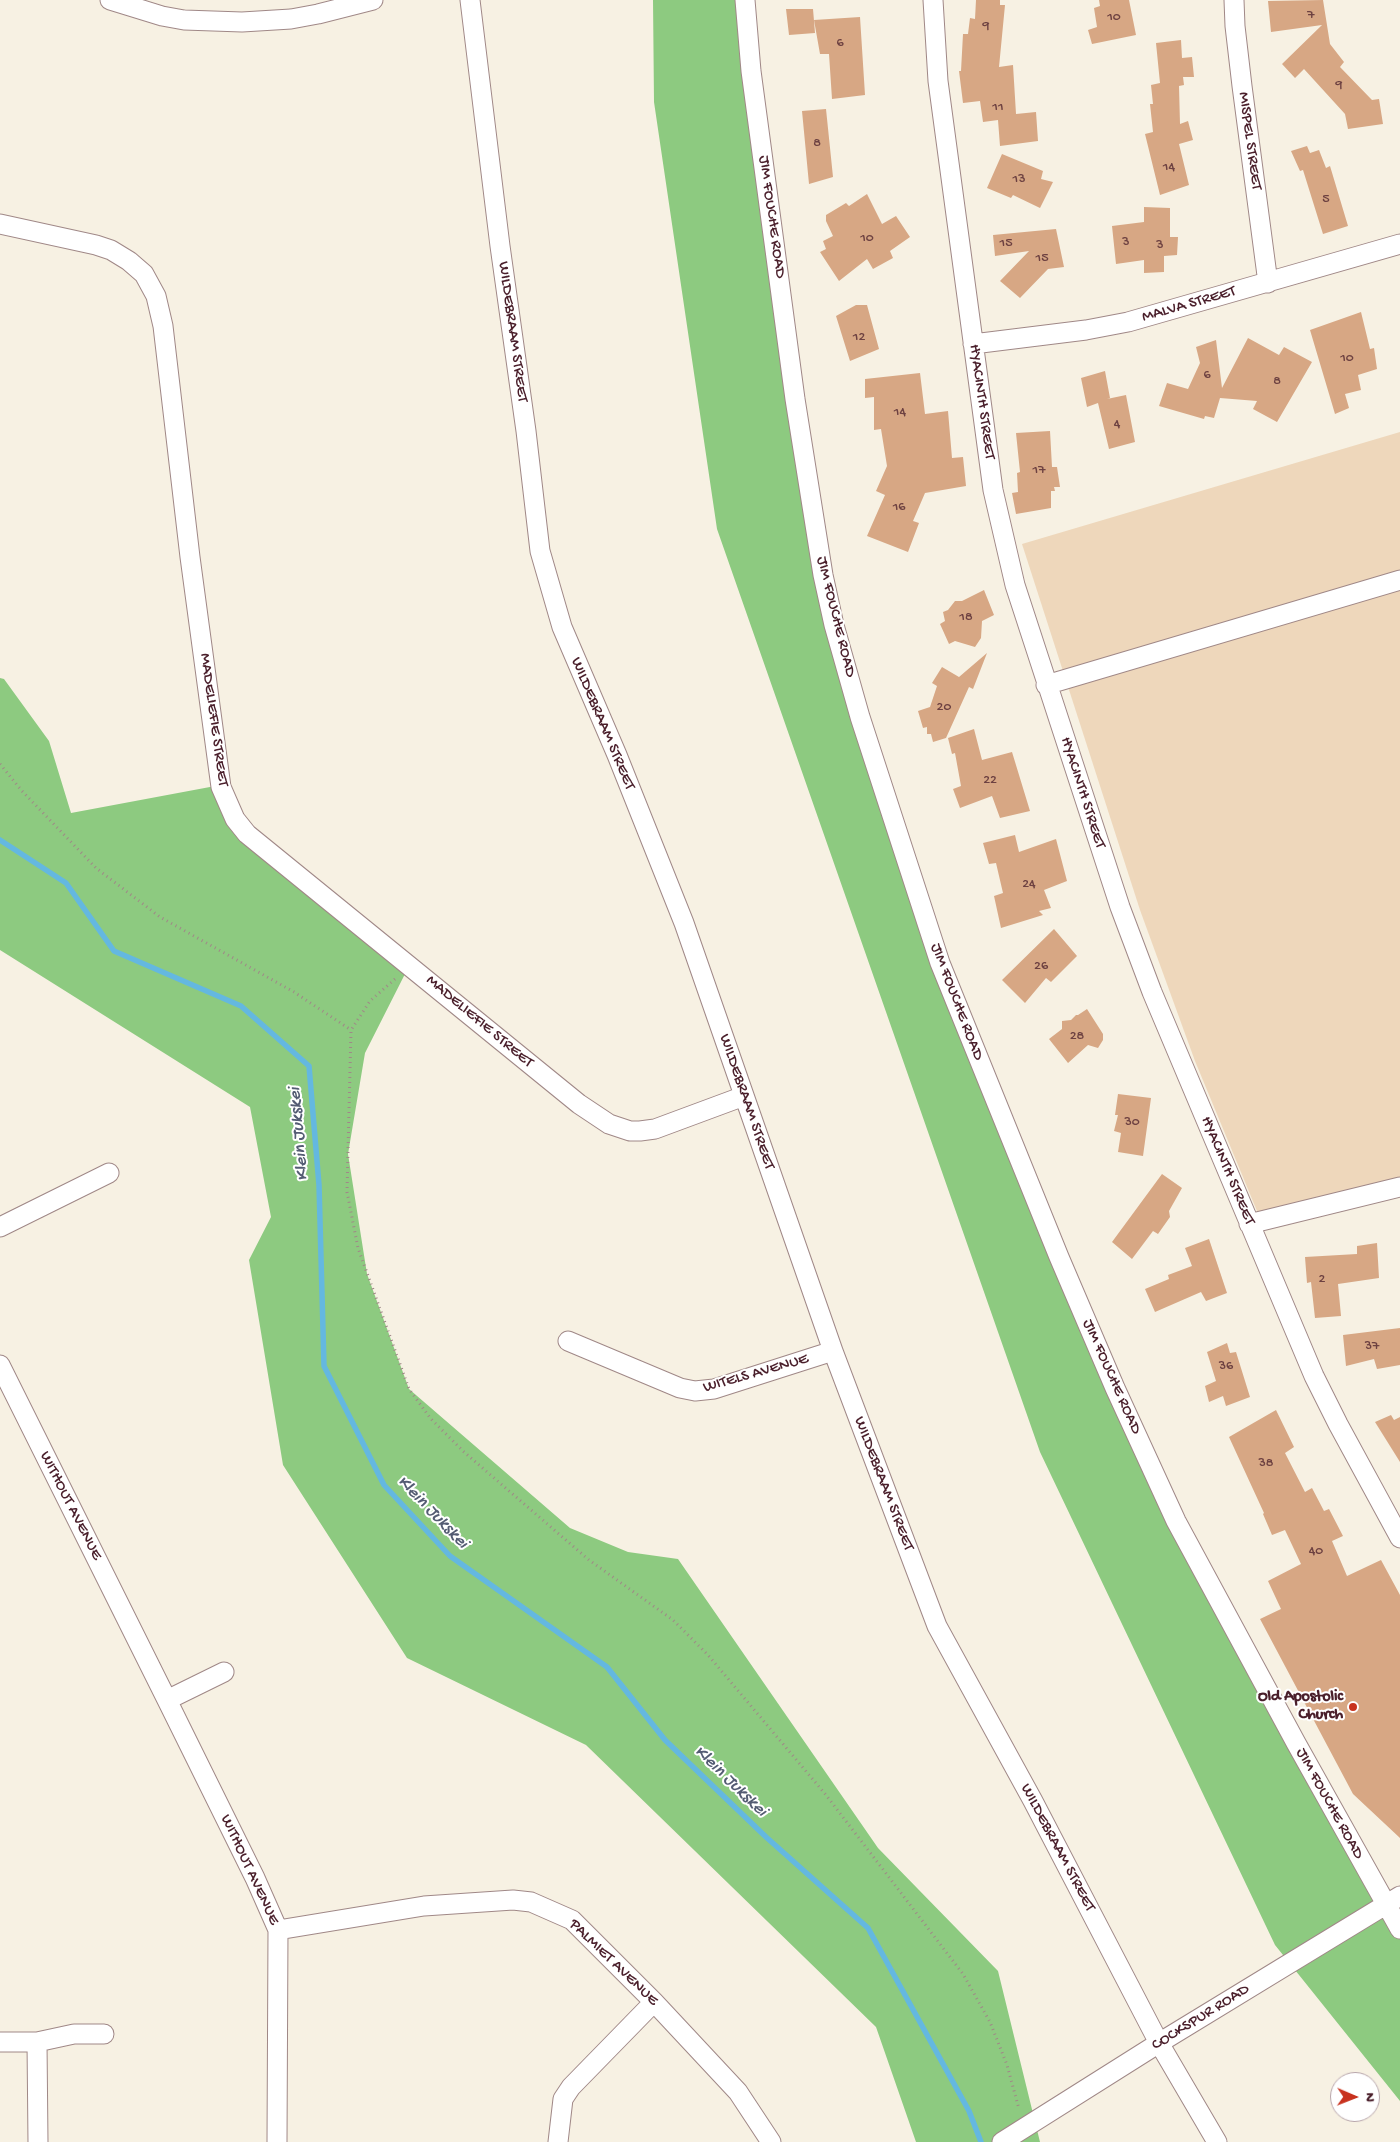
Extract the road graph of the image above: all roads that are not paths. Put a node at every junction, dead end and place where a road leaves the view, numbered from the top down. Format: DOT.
graph roads {
  1 [pos="110,0"];
  2 [pos="373,0"];
  3 [pos="470,0"];
  4 [pos="745,0"];
  5 [pos="933,0"];
  6 [pos="1234,0"];
  7 [pos="0,224"];
  8 [pos="1400,244"];
  9 [pos="1268,282"];
  10 [pos="973,344"];
  11 [pos="1400,580"];
  12 [pos="1046,684"];
  13 [pos="744,1096"];
  14 [pos="109,1173"];
  15 [pos="1400,1187"];
  16 [pos="1250,1224"];
  17 [pos="0,1227"];
  18 [pos="568,1341"];
  19 [pos="833,1352"];
  20 [pos="0,1365"];
  21 [pos="1400,1538"];
  22 [pos="224,1672"];
  23 [pos="167,1700"];
  24 [pos="1393,1900"];
  25 [pos="1400,1929"];
  26 [pos="278,1930"];
  27 [pos="654,2002"];
  28 [pos="104,2034"];
  29 [pos="0,2042"];
  30 [pos="37,2042"];
  31 [pos="1159,2043"];
  32 [pos="1014,2134"];
  33 [pos="38,2142"];
  34 [pos="277,2142"];
  35 [pos="558,2142"];
  36 [pos="771,2142"];
  37 [pos="1217,2142"];
  1 -- 2 [label="street"];
  3 -- 13 [label="street, WILDEBRAAM STREET"];
  4 -- 24 [label="street, JIM FOUCHE ROAD"];
  5 -- 10 [label="street, HYACINTH STREET"];
  6 -- 9 [label="street, MISPEL STREET"];
  7 -- 13 [label="street, MADELIEFIE STREET"];
  8 -- 9 [label="street, MALVA STREET"];
  9 -- 10 [label="street, MALVA STREET"];
  10 -- 12 [label="street, HYACINTH STREET"];
  11 -- 12 [label="street"];
  12 -- 16 [label="street, HYACINTH STREET"];
  13 -- 19 [label="street, WILDEBRAAM STREET"];
  14 -- 17 [label="street"];
  15 -- 16 [label="street"];
  16 -- 21 [label="street, HYACINTH STREET"];
  18 -- 19 [label="street, WITELS AVENUE"];
  19 -- 31 [label="street, WILDEBRAAM STREET"];
  20 -- 23 [label="street, WITHOUT AVENUE"];
  22 -- 23 [label="street"];
  23 -- 26 [label="street, WITHOUT AVENUE"];
  24 -- 25 [label="street, JIM FOUCHE ROAD"];
  24 -- 31 [label="street, COCKSPUR ROAD"];
  26 -- 27 [label="street, PALMIET AVENUE"];
  26 -- 34 [label="street, WITHOUT AVENUE"];
  27 -- 35 [label="street"];
  27 -- 36 [label="street, PALMIET AVENUE"];
  28 -- 30 [label="street"];
  29 -- 30 [label="street"];
  30 -- 33 [label="street"];
  31 -- 32 [label="street, COCKSPUR ROAD"];
  31 -- 37 [label="street, WILDEBRAAM STREET"];
}
